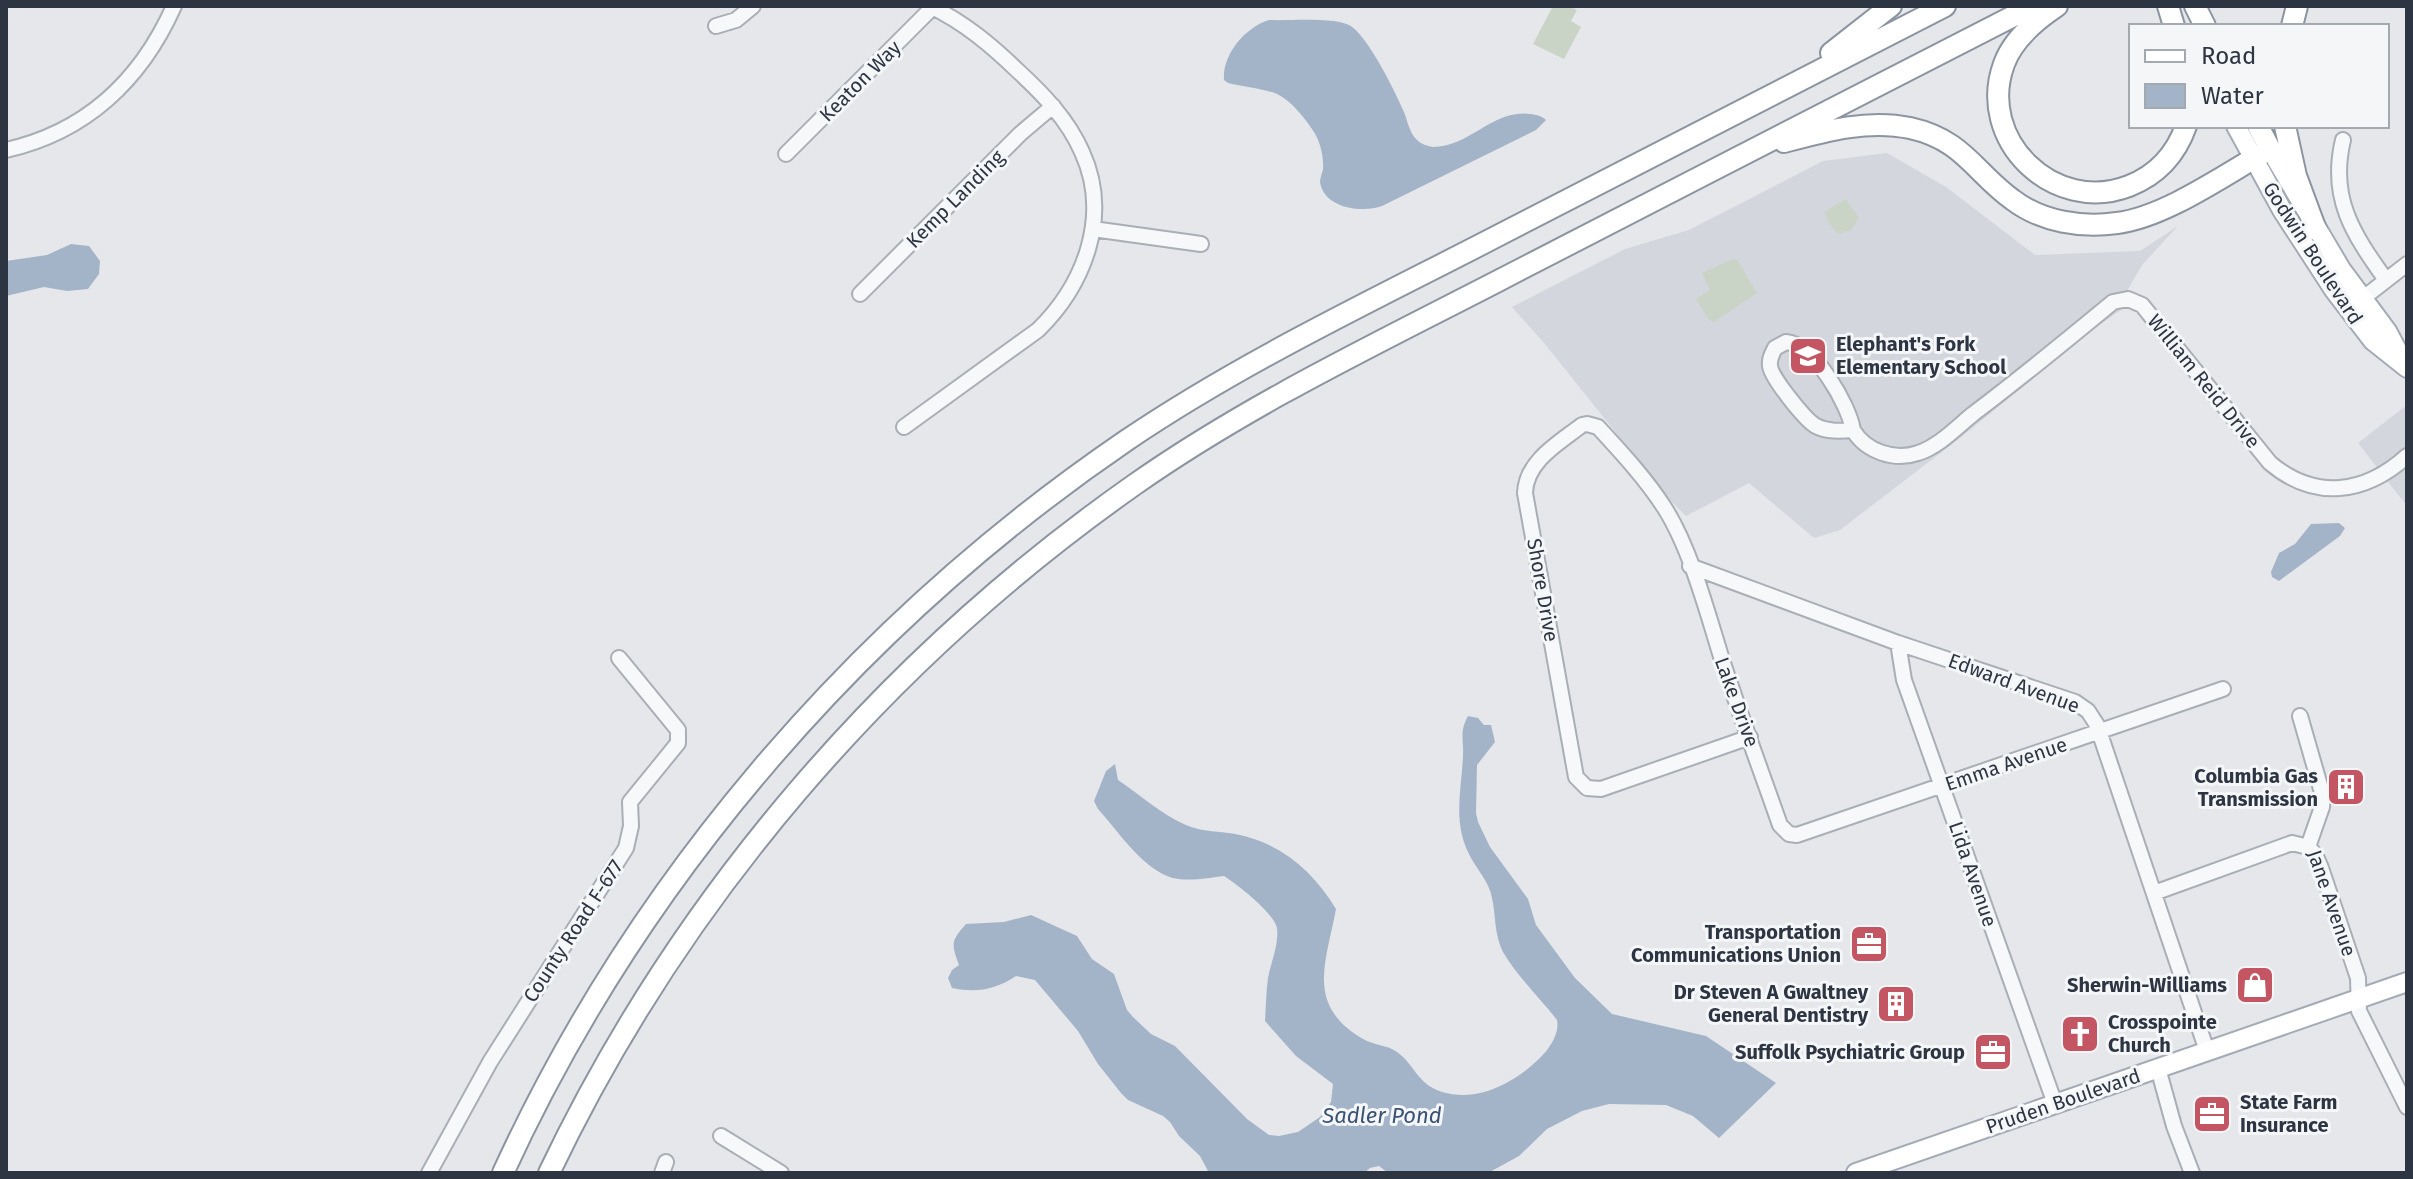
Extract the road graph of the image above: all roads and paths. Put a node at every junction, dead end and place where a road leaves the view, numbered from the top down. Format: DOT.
graph roads {
  1 [pos="174,6"];
  2 [pos="753,6"];
  3 [pos="1891,6"];
  4 [pos="1945,6"];
  5 [pos="2033,6"];
  6 [pos="2057,6"];
  7 [pos="2170,6"];
  8 [pos="2195,6"];
  9 [pos="932,7"];
  10 [pos="2182,24"];
  11 [pos="2204,24"];
  12 [pos="716,26"];
  13 [pos="1053,106"];
  14 [pos="2185,128"];
  15 [pos="2238,128"];
  16 [pos="2258,128"];
  17 [pos="2285,128"];
  18 [pos="1704,130"];
  19 [pos="2343,140"];
  20 [pos="6,150"];
  21 [pos="1746,153"];
  22 [pos="786,154"];
  23 [pos="2261,154"];
  24 [pos="1093,229"];
  25 [pos="2316,230"];
  26 [pos="1201,244"];
  27 [pos="2407,264"];
  28 [pos="2386,280"];
  29 [pos="860,294"];
  30 [pos="2362,299"];
  31 [pos="2406,367"];
  32 [pos="904,427"];
  33 [pos="1853,430"];
  34 [pos="2407,456"];
  35 [pos="1690,566"];
  36 [pos="1898,643"];
  37 [pos="619,658"];
  38 [pos="2223,689"];
  39 [pos="2300,716"];
  40 [pos="2099,732"];
  41 [pos="1750,737"];
  42 [pos="1943,785"];
  43 [pos="1789,834"];
  44 [pos="2308,847"];
  45 [pos="2154,893"];
  46 [pos="2407,982"];
  47 [pos="2358,998"];
  48 [pos="2207,1051"];
  49 [pos="613,1052"];
  50 [pos="2158,1068"];
  51 [pos="546,1088"];
  52 [pos="2055,1104"];
  53 [pos="2407,1107"];
  54 [pos="721,1136"];
  55 [pos="429,1173"];
  56 [pos="494,1173"];
  57 [pos="503,1173"];
  58 [pos="549,1173"];
  59 [pos="559,1173"];
  60 [pos="781,1173"];
  61 [pos="1856,1173"];
  62 [pos="2192,1173"];
  1 -- 20 [label="street"];
  2 -- 12 [label="street"];
  3 -- 18 [label="highway"];
  4 -- 18 [label="highway"];
  5 -- 21 [label="highway"];
  6 -- 14 [label="highway"];
  7 -- 10 [label="main road"];
  8 -- 11 [label="highway"];
  9 -- 13 [label="street"];
  9 -- 22 [label="street, Keaton Way"];
  13 -- 24 [label="street"];
  13 -- 29 [label="street, Kemp Landing"];
  15 -- 23 [label="main road, Godwin Boulevard"];
  16 -- 23 [label="highway, Godwin Boulevard"];
  17 -- 25 [label="highway"];
  18 -- 51 [label="highway"];
  19 -- 28 [label="street"];
  21 -- 23 [label="highway"];
  21 -- 49 [label="highway"];
  23 -- 25 [label="main road, Godwin Boulevard"];
  23 -- 31 [label="main road, Godwin Boulevard"];
  24 -- 26 [label="street"];
  24 -- 32 [label="street"];
  25 -- 30 [label="main road, Godwin Boulevard"];
  27 -- 28 [label="street"];
  28 -- 30 [label="street"];
  30 -- 31 [label="main road, Godwin Boulevard"];
  33 -- 33 [label="street, William Reid Drive"];
  33 -- 34 [label="street, William Reid Drive"];
  35 -- 36 [label="street, Edward Avenue"];
  35 -- 41 [label="street, Lake Drive"];
  35 -- 41 [label="street, Shore Drive"];
  36 -- 40 [label="street, Edward Avenue"];
  36 -- 42 [label="street, Lida Avenue"];
  37 -- 55 [label="street, County Road F-677"];
  38 -- 40 [label="street, Emma Avenue"];
  39 -- 44 [label="street, Jane Avenue"];
  40 -- 42 [label="street, Emma Avenue"];
  40 -- 45 [label="street, Edward Avenue"];
  41 -- 43 [label="street, Lake Drive"];
  42 -- 43 [label="street, Emma Avenue"];
  42 -- 52 [label="street, Lida Avenue"];
  44 -- 45 [label="street"];
  44 -- 47 [label="street, Jane Avenue"];
  45 -- 48 [label="street, Edward Avenue"];
  46 -- 47 [label="main road, Pruden Boulevard"];
  47 -- 48 [label="main road, Pruden Boulevard"];
  47 -- 53 [label="street, Jane Avenue"];
  48 -- 50 [label="main road, Pruden Boulevard"];
  49 -- 58 [label="highway"];
  49 -- 59 [label="highway"];
  50 -- 52 [label="main road, Pruden Boulevard"];
  50 -- 62 [label="street"];
  51 -- 56 [label="highway"];
  51 -- 57 [label="highway"];
  52 -- 61 [label="main road, Pruden Boulevard"];
  54 -- 60 [label="street"];
}
